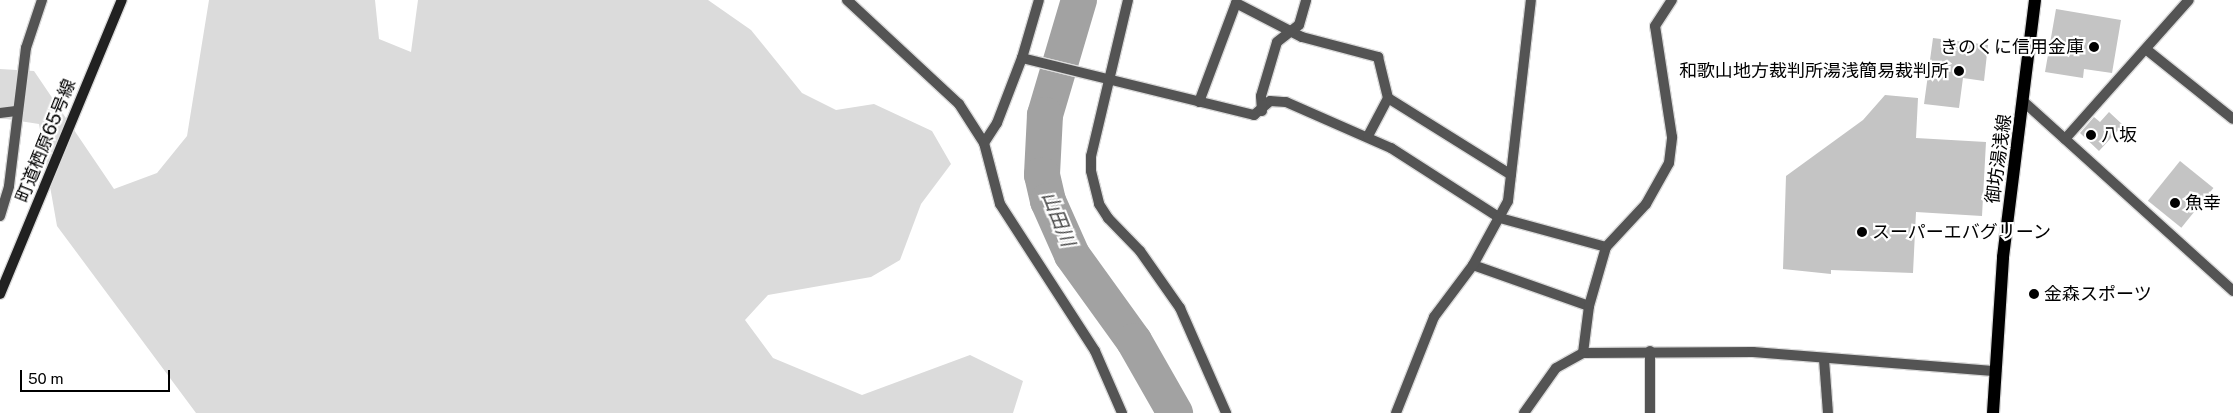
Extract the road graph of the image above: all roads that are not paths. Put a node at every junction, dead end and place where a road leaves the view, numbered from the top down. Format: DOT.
graph roads {
  1 [pos="122,0"];
  2 [pos="847,0"];
  3 [pos="1039,0"];
  4 [pos="1128,0"];
  5 [pos="1306,0"];
  6 [pos="1531,0"];
  7 [pos="1672,0"];
  8 [pos="2035,0"];
  9 [pos="2189,0"];
  10 [pos="37,2"];
  11 [pos="1293,31"];
  12 [pos="2147,50"];
  13 [pos="1027,60"];
  14 [pos="1106,80"];
  15 [pos="1388,98"];
  16 [pos="1199,102"];
  17 [pos="2024,102"];
  18 [pos="16,111"];
  19 [pos="1262,111"];
  20 [pos="0,113"];
  21 [pos="2233,119"];
  22 [pos="1368,136"];
  23 [pos="2065,140"];
  24 [pos="984,143"];
  25 [pos="1510,175"];
  26 [pos="0,216"];
  27 [pos="1500,218"];
  28 [pos="1606,247"];
  29 [pos="1473,265"];
  30 [pos="2232,289"];
  31 [pos="0,294"];
  32 [pos="1589,306"];
  33 [pos="1650,351"];
  34 [pos="1583,352"];
  35 [pos="1824,359"];
  36 [pos="1996,371"];
  37 [pos="1122,413"];
  38 [pos="1226,413"];
  39 [pos="1396,413"];
  40 [pos="1524,413"];
  41 [pos="1650,413"];
  42 [pos="1828,413"];
  43 [pos="1993,413"];
  1 -- 31 [label="street, 町道栖原65号線"];
  2 -- 24 [label="street"];
  3 -- 13 [label="street"];
  4 -- 14 [label="street"];
  5 -- 11 [label="street"];
  6 -- 25 [label="street"];
  7 -- 28 [label="street"];
  8 -- 17 [label="main road, 御坊湯浅線"];
  9 -- 12 [label="street"];
  10 -- 18 [label="street"];
  11 -- 15 [label="street"];
  11 -- 16 [label="street"];
  11 -- 19 [label="street"];
  12 -- 21 [label="street"];
  12 -- 23 [label="street"];
  13 -- 14 [label="street"];
  13 -- 24 [label="street"];
  14 -- 16 [label="street"];
  14 -- 38 [label="street"];
  15 -- 22 [label="street"];
  15 -- 25 [label="street"];
  16 -- 19 [label="street"];
  17 -- 23 [label="street"];
  17 -- 36 [label="main road, 御坊湯浅線"];
  18 -- 20 [label="street"];
  18 -- 26 [label="street"];
  19 -- 22 [label="street"];
  22 -- 27 [label="street"];
  23 -- 30 [label="street"];
  24 -- 37 [label="street"];
  25 -- 27 [label="street"];
  27 -- 28 [label="street"];
  27 -- 29 [label="street"];
  28 -- 32 [label="street"];
  29 -- 32 [label="street"];
  29 -- 39 [label="street"];
  32 -- 34 [label="street"];
  33 -- 34 [label="street"];
  33 -- 35 [label="street"];
  33 -- 41 [label="street"];
  34 -- 40 [label="street"];
  35 -- 36 [label="street"];
  35 -- 42 [label="street"];
  36 -- 43 [label="main road, 御坊湯浅線"];
}
